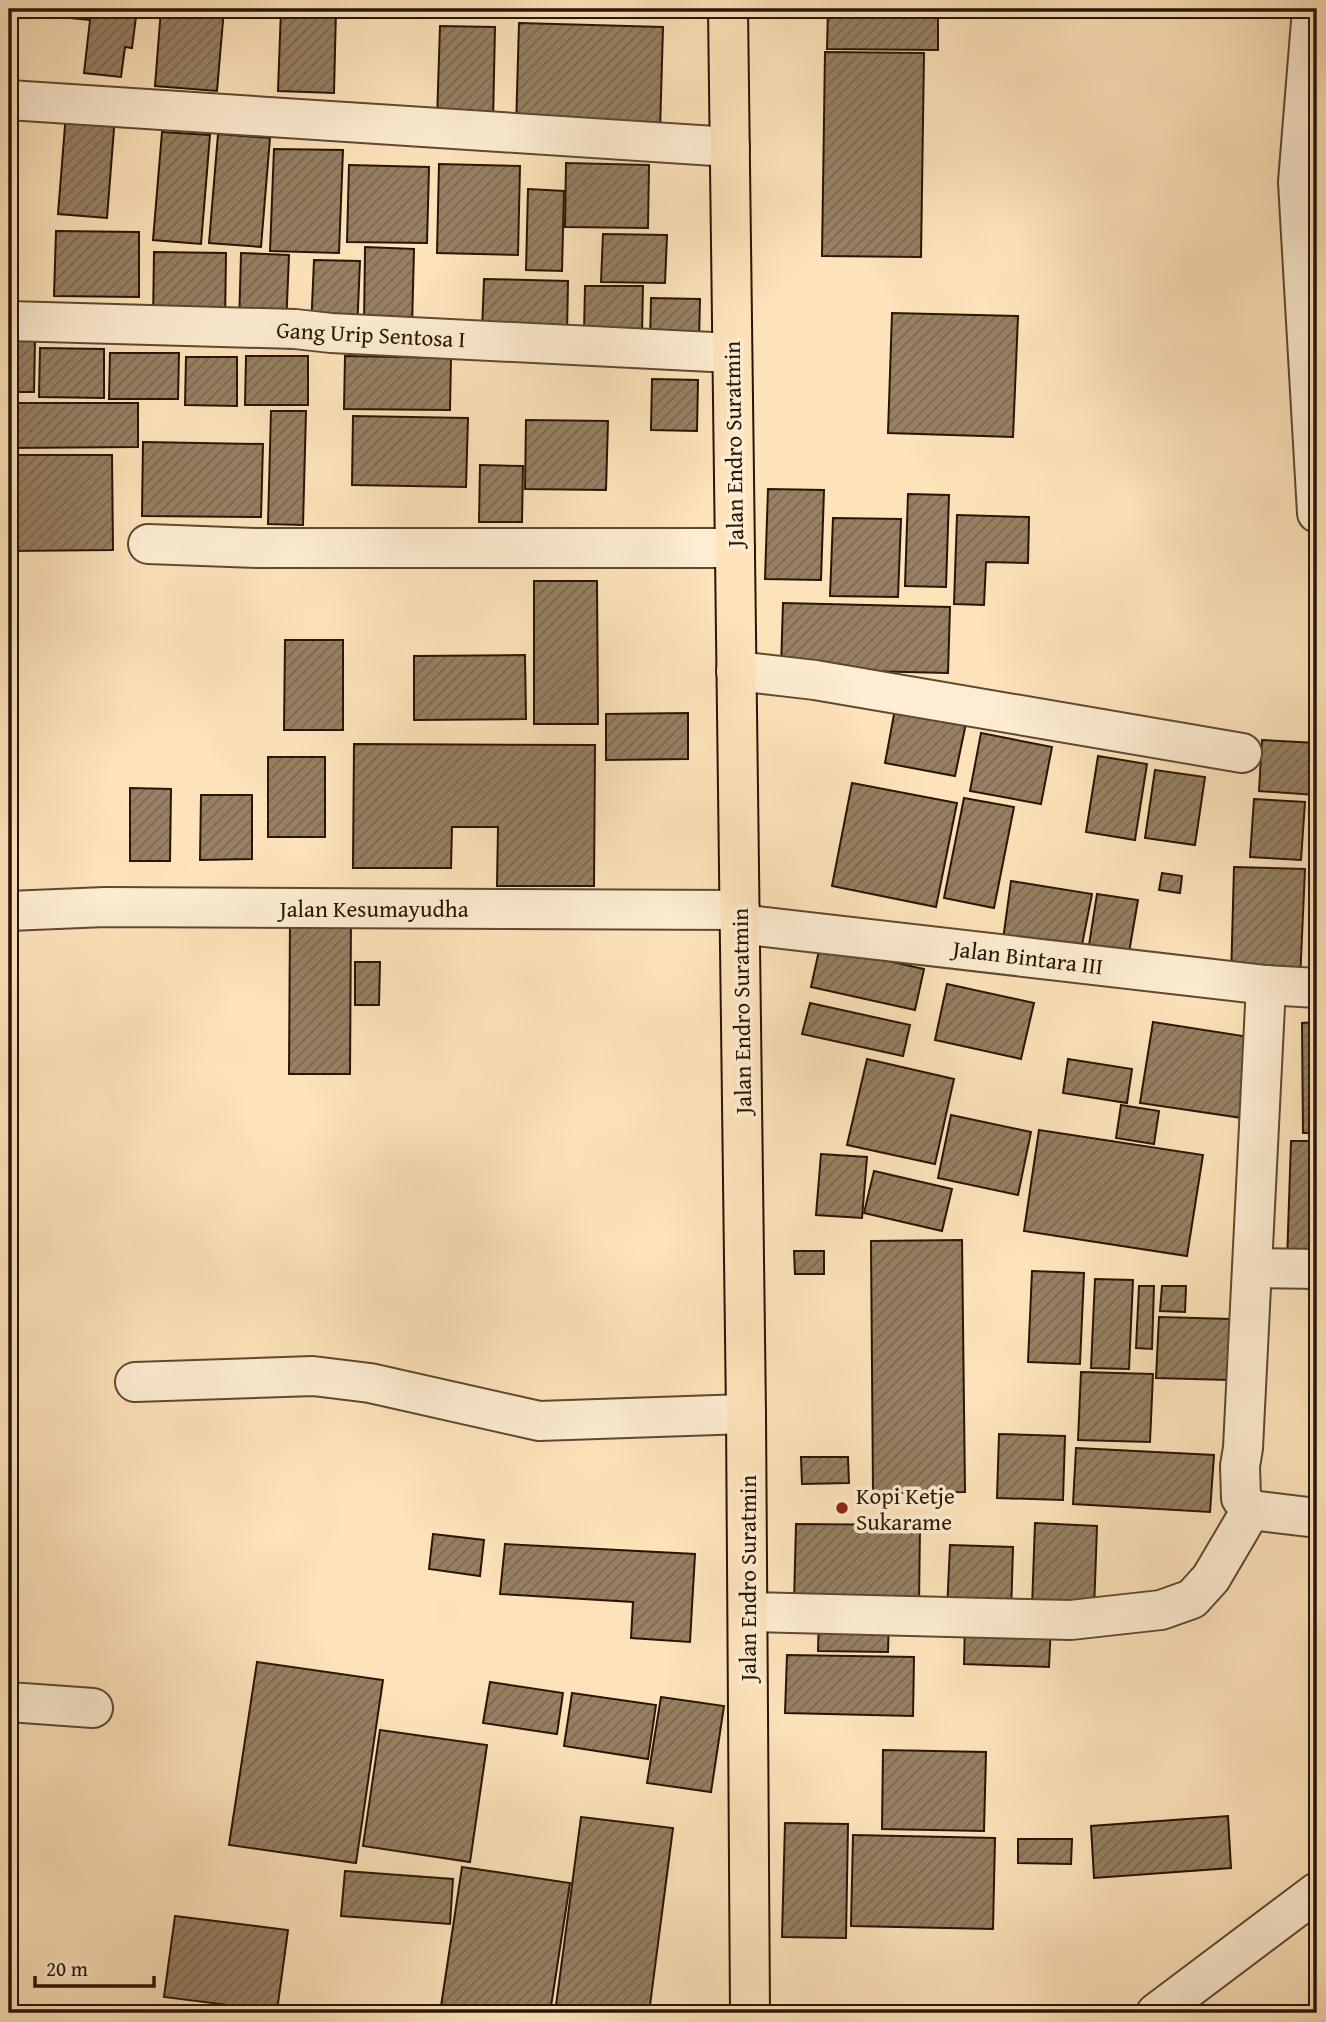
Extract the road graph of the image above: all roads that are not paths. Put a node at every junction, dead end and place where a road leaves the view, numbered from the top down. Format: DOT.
graph roads {
  1 [pos="728,9"];
  2 [pos="1312,9"];
  3 [pos="9,100"];
  4 [pos="730,147"];
  5 [pos="1307,183"];
  6 [pos="9,321"];
  7 [pos="732,353"];
  8 [pos="1315,444"];
  9 [pos="1317,513"];
  10 [pos="148,544"];
  11 [pos="735,548"];
  12 [pos="736,671"];
  13 [pos="1242,753"];
  14 [pos="9,911"];
  15 [pos="740,917"];
  16 [pos="1266,985"];
  17 [pos="1317,988"];
  18 [pos="1252,1268"];
  19 [pos="1317,1269"];
  20 [pos="135,1382"];
  21 [pos="746,1414"];
  22 [pos="1251,1510"];
  23 [pos="1317,1518"];
  24 [pos="748,1612"];
  25 [pos="9,1702"];
  26 [pos="93,1709"];
  27 [pos="1317,1892"];
  28 [pos="750,2013"];
  29 [pos="1156,2013"];
  1 -- 4 [label="main road, Jalan Endro Suratmin"];
  2 -- 5 [label="street"];
  3 -- 4 [label="street"];
  4 -- 7 [label="main road, Jalan Endro Suratmin"];
  5 -- 8 [label="street"];
  6 -- 7 [label="street, Gang Urip Sentosa I"];
  7 -- 11 [label="main road, Jalan Endro Suratmin"];
  8 -- 9 [label="street"];
  10 -- 11 [label="street"];
  11 -- 12 [label="main road, Jalan Endro Suratmin"];
  12 -- 13 [label="street"];
  12 -- 15 [label="main road, Jalan Endro Suratmin"];
  14 -- 15 [label="street, Jalan Kesumayudha"];
  15 -- 16 [label="street, Jalan Bintara III"];
  15 -- 21 [label="main road, Jalan Endro Suratmin"];
  16 -- 17 [label="street, Jalan Bintara III"];
  16 -- 18 [label="street"];
  18 -- 19 [label="street"];
  18 -- 22 [label="street"];
  20 -- 21 [label="street"];
  21 -- 24 [label="main road, Jalan Endro Suratmin"];
  22 -- 23 [label="street"];
  22 -- 24 [label="street"];
  24 -- 28 [label="main road, Jalan Endro Suratmin"];
  25 -- 26 [label="street"];
  27 -- 29 [label="street"];
}
